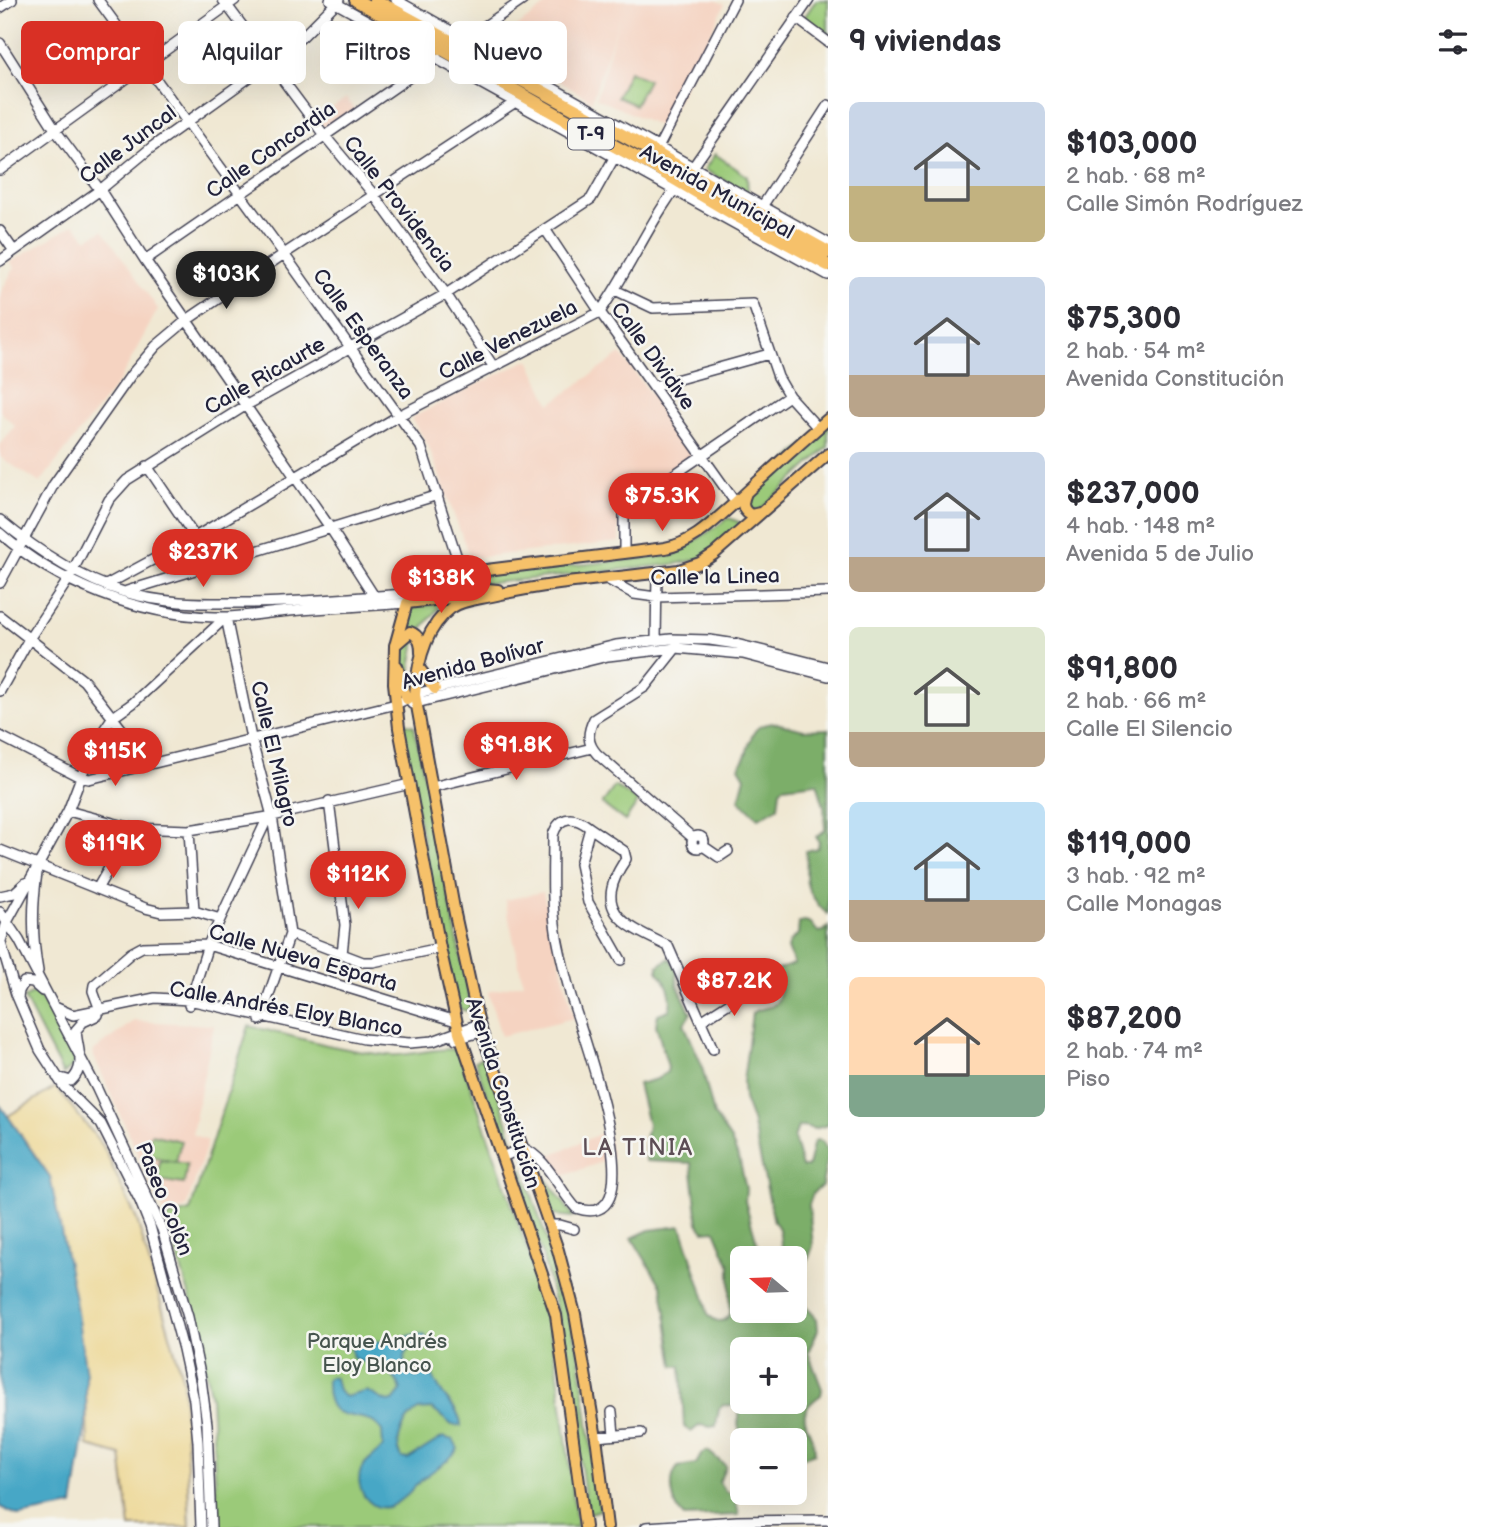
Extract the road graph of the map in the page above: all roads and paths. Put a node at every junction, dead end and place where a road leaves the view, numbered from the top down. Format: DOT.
graph roads {
  1 [pos="12,0"];
  2 [pos="98,0"];
  3 [pos="356,0"];
  4 [pos="374,0"];
  5 [pos="396,0"];
  6 [pos="523,0"];
  7 [pos="735,0"];
  8 [pos="809,0"];
  9 [pos="335,1"];
  10 [pos="228,2"];
  11 [pos="0,8"];
  12 [pos="796,18"];
  13 [pos="114,21"];
  14 [pos="242,21"];
  15 [pos="369,21"];
  16 [pos="492,21"];
  17 [pos="306,33"];
  18 [pos="449,40"];
  19 [pos="449,41"];
  20 [pos="828,41"];
  21 [pos="449,42"];
  22 [pos="0,43"];
  23 [pos="449,50"];
  24 [pos="164,52"];
  25 [pos="435,60"];
  26 [pos="121,84"];
  27 [pos="161,84"];
  28 [pos="240,84"];
  29 [pos="287,84"];
  30 [pos="399,84"];
  31 [pos="523,84"];
  32 [pos="534,84"];
  33 [pos="514,103"];
  34 [pos="828,105"];
  35 [pos="188,121"];
  36 [pos="56,131"];
  37 [pos="324,135"];
  38 [pos="659,146"];
  39 [pos="614,158"];
  40 [pos="0,170"];
  41 [pos="683,177"];
  42 [pos="100,190"];
  43 [pos="239,194"];
  44 [pos="374,195"];
  45 [pos="763,205"];
  46 [pos="545,229"];
  47 [pos="0,231"];
  48 [pos="800,236"];
  49 [pos="828,244"];
  50 [pos="14,251"];
  51 [pos="284,254"];
  52 [pos="145,260"];
  53 [pos="0,261"];
  54 [pos="826,262"];
  55 [pos="828,275"];
  56 [pos="615,290"];
  57 [pos="446,294"];
  58 [pos="600,312"];
  59 [pos="187,320"];
  60 [pos="352,348"];
  61 [pos="769,354"];
  62 [pos="493,366"];
  63 [pos="654,386"];
  64 [pos="789,396"];
  65 [pos="245,406"];
  66 [pos="400,415"];
  67 [pos="828,419"];
  68 [pos="818,428"];
  69 [pos="828,454"];
  70 [pos="703,455"];
  71 [pos="147,466"];
  72 [pos="295,477"];
  73 [pos="746,493"];
  74 [pos="438,495"];
  75 [pos="735,502"];
  76 [pos="764,512"];
  77 [pos="723,514"];
  78 [pos="0,520"];
  79 [pos="331,529"];
  80 [pos="0,533"];
  81 [pos="740,533"];
  82 [pos="195,537"];
  83 [pos="24,538"];
  84 [pos="18,548"];
  85 [pos="624,553"];
  86 [pos="74,569"];
  87 [pos="462,573"];
  88 [pos="657,573"];
  89 [pos="124,576"];
  90 [pos="607,579"];
  91 [pos="68,580"];
  92 [pos="0,583"];
  93 [pos="106,586"];
  94 [pos="516,590"];
  95 [pos="417,593"];
  96 [pos="828,593"];
  97 [pos="126,595"];
  98 [pos="374,596"];
  99 [pos="656,597"];
  100 [pos="407,603"];
  101 [pos="209,604"];
  102 [pos="0,616"];
  103 [pos="226,617"];
  104 [pos="29,639"];
  105 [pos="656,641"];
  106 [pos="676,648"];
  107 [pos="394,651"];
  108 [pos="420,665"];
  109 [pos="828,667"];
  110 [pos="828,676"];
  111 [pos="435,689"];
  112 [pos="0,691"];
  113 [pos="413,699"];
  114 [pos="396,704"];
  115 [pos="112,718"];
  116 [pos="0,736"];
  117 [pos="251,738"];
  118 [pos="592,748"];
  119 [pos="149,764"];
  120 [pos="82,778"];
  121 [pos="410,784"];
  122 [pos="432,787"];
  123 [pos="329,801"];
  124 [pos="68,811"];
  125 [pos="270,816"];
  126 [pos="132,828"];
  127 [pos="590,828"];
  128 [pos="189,830"];
  129 [pos="0,850"];
  130 [pos="728,850"];
  131 [pos="38,865"];
  132 [pos="97,889"];
  133 [pos="0,896"];
  134 [pos="194,911"];
  135 [pos="0,912"];
  136 [pos="220,919"];
  137 [pos="7,922"];
  138 [pos="290,934"];
  139 [pos="0,941"];
  140 [pos="208,945"];
  141 [pos="440,948"];
  142 [pos="342,954"];
  143 [pos="621,960"];
  144 [pos="277,968"];
  145 [pos="41,982"];
  146 [pos="751,989"];
  147 [pos="18,1000"];
  148 [pos="189,1003"];
  149 [pos="51,1004"];
  150 [pos="100,1010"];
  151 [pos="261,1017"];
  152 [pos="701,1021"];
  153 [pos="480,1028"];
  154 [pos="458,1030"];
  155 [pos="713,1048"];
  156 [pos="81,1058"];
  157 [pos="57,1077"];
  158 [pos="523,1148"];
  159 [pos="502,1157"];
  160 [pos="549,1225"];
  161 [pos="574,1229"];
  162 [pos="612,1412"];
  163 [pos="641,1433"];
  164 [pos="614,1435"];
  165 [pos="596,1437"];
  166 [pos="828,1520"];
  167 [pos="696,1526"];
  168 [pos="201,1527"];
  169 [pos="211,1527"];
  170 [pos="586,1527"];
  171 [pos="607,1527"];
  172 [pos="646,1527"];
  1 -- 11 [label="street"];
  2 -- 13 [label="street, Calle Esperanza"];
  3 -- 21 [label="highway, Avenida Municipal / T-9"];
  4 -- 19 [label="highway, Avenida Municipal / T-9"];
  5 -- 18 [label="street, Avenida Municipal / T-9"];
  6 -- 16 [label="street, Calle Concordia"];
  7 -- 38 [label="street"];
  8 -- 12 [label="street, Calle Venezuela"];
  9 -- 15 [label="street, Avenida Municipal / T-9"];
  9 -- 17 [label="street, Calle Juncal"];
  10 -- 14 [label="street, Calle Providencia"];
  10 -- 24 [label="street"];
  12 -- 20 [label="street"];
  12 -- 41 [label="street, Calle Venezuela"];
  22 -- 36 [label="street"];
  23 -- 25 [label="street, Calle Concordia"];
  25 -- 33 [label="street, Avenida Municipal / T-9"];
  26 -- 36 [label="street"];
  27 -- 35 [label="street, Calle Esperanza"];
  28 -- 35 [label="street, Calle Juncal"];
  29 -- 37 [label="street, Calle Providencia"];
  30 -- 37 [label="street, Calle Concordia"];
  31 -- 41 [label="highway, Avenida Municipal / T-9"];
  32 -- 38 [label="street, Avenida Municipal / T-9"];
  33 -- 39 [label="street, Avenida Municipal / T-9"];
  33 -- 44 [label="street"];
  34 -- 45 [label="street"];
  35 -- 42 [label="street, Calle Juncal"];
  35 -- 43 [label="street, Calle Esperanza"];
  36 -- 40 [label="street"];
  36 -- 42 [label="street"];
  37 -- 43 [label="street, Calle Concordia"];
  37 -- 44 [label="street, Calle Providencia"];
  38 -- 41 [label="street, Avenida Municipal / T-9"];
  39 -- 41 [label="street, Avenida Municipal / T-9"];
  39 -- 46 [label="street, Calle Ricaurte"];
  41 -- 45 [label="street, Avenida Municipal / T-9"];
  41 -- 48 [label="highway, Avenida Municipal / T-9"];
  41 -- 54 [label="highway, Avenida Municipal / T-9"];
  41 -- 55 [label="street, Avenida Municipal / T-9"];
  41 -- 56 [label="street, Calle Venezuela"];
  42 -- 50 [label="street, Calle Juncal"];
  42 -- 52 [label="street"];
  43 -- 51 [label="street, Calle Esperanza"];
  43 -- 52 [label="street, Calle Concordia"];
  44 -- 51 [label="street"];
  44 -- 57 [label="street, Calle Providencia"];
  45 -- 49 [label="street, Avenida Municipal / T-9"];
  46 -- 57 [label="street, Calle Ricaurte"];
  46 -- 58 [label="street, Calle Dividive"];
  47 -- 50 [label="street"];
  48 -- 49 [label="highway"];
  48 -- 54 [label="highway, Avenida Municipal / T-9"];
  50 -- 53 [label="street, Calle Juncal"];
  51 -- 59 [label="street"];
  51 -- 60 [label="street, Calle Esperanza"];
  52 -- 59 [label="street"];
  56 -- 58 [label="street, Calle Venezuela"];
  56 -- 61 [label="street"];
  57 -- 60 [label="street, Calle Ricaurte"];
  57 -- 62 [label="street, Calle Providencia"];
  58 -- 62 [label="street, Calle Venezuela"];
  58 -- 63 [label="street, Calle Dividive"];
  59 -- 65 [label="street"];
  59 -- 83 [label="street"];
  60 -- 65 [label="street, Calle Ricaurte"];
  60 -- 66 [label="street, Calle Esperanza"];
  61 -- 63 [label="street"];
  61 -- 64 [label="street"];
  62 -- 66 [label="street, Calle Venezuela"];
  63 -- 70 [label="street, Calle Dividive"];
  64 -- 68 [label="street"];
  64 -- 70 [label="street"];
  65 -- 71 [label="street, Calle Ricaurte"];
  65 -- 72 [label="street"];
  66 -- 72 [label="street, Calle Venezuela"];
  66 -- 74 [label="street, Calle Esperanza"];
  67 -- 68 [label="main road, Avenida Constitución"];
  68 -- 73 [label="main road, Avenida Constitución"];
  69 -- 76 [label="main road, Avenida Constitución"];
  70 -- 75 [label="street, Calle Dividive"];
  70 -- 85 [label="street"];
  71 -- 82 [label="street"];
  71 -- 86 [label="street, Calle Ricaurte"];
  72 -- 79 [label="street"];
  72 -- 82 [label="street, Calle Venezuela"];
  73 -- 75 [label="main road, Avenida Constitución"];
  73 -- 76 [label="main road"];
  74 -- 79 [label="street"];
  74 -- 87 [label="street, Calle Esperanza"];
  75 -- 77 [label="main road, Avenida Constitución"];
  76 -- 81 [label="main road, Avenida Constitución"];
  77 -- 81 [label="main road"];
  77 -- 85 [label="main road, Avenida Constitución"];
  78 -- 83 [label="street"];
  79 -- 97 [label="street"];
  79 -- 98 [label="street"];
  80 -- 84 [label="street"];
  81 -- 88 [label="main road, Avenida Constitución"];
  82 -- 89 [label="street, Calle Venezuela"];
  83 -- 84 [label="street"];
  83 -- 86 [label="street"];
  84 -- 91 [label="street"];
  84 -- 92 [label="street"];
  85 -- 87 [label="main road, Avenida Constitución"];
  86 -- 91 [label="street, Calle Ricaurte"];
  86 -- 93 [label="street"];
  87 -- 94 [label="main road"];
  87 -- 95 [label="main road, Avenida Constitución"];
  88 -- 90 [label="main road, Avenida Constitución"];
  88 -- 99 [label="street"];
  89 -- 93 [label="street, Calle Venezuela"];
  89 -- 97 [label="street"];
  90 -- 94 [label="main road, Avenida Constitución"];
  90 -- 99 [label="street, Calle la Linea"];
  91 -- 97 [label="street"];
  91 -- 104 [label="street, Calle Ricaurte"];
  93 -- 97 [label="street"];
  94 -- 100 [label="main road"];
  94 -- 108 [label="main road, Avenida Constitución"];
  95 -- 98 [label="street"];
  95 -- 100 [label="main road, Avenida Constitución"];
  96 -- 99 [label="street, Calle la Linea"];
  97 -- 101 [label="street"];
  97 -- 103 [label="street"];
  98 -- 101 [label="street"];
  99 -- 105 [label="street"];
  100 -- 103 [label="street"];
  100 -- 107 [label="main road, Avenida Constitución"];
  101 -- 103 [label="street"];
  102 -- 104 [label="street"];
  103 -- 115 [label="street"];
  103 -- 117 [label="street, Calle El Milagro"];
  104 -- 112 [label="street, Calle Ricaurte"];
  104 -- 115 [label="street"];
  105 -- 109 [label="street, Avenida Bolívar"];
  105 -- 111 [label="street, Avenida Bolívar"];
  106 -- 110 [label="street, Avenida Bolívar"];
  106 -- 113 [label="street, Avenida Bolívar"];
  106 -- 118 [label="street"];
  107 -- 108 [label="main road"];
  107 -- 113 [label="main road"];
  107 -- 114 [label="main road, Avenida Constitución"];
  108 -- 111 [label="main road"];
  108 -- 113 [label="main road, Avenida Constitución"];
  111 -- 113 [label="street, Avenida Bolívar"];
  113 -- 114 [label="street, Avenida Bolívar"];
  113 -- 122 [label="main road, Avenida Constitución"];
  114 -- 117 [label="street, Avenida Bolívar"];
  114 -- 121 [label="main road, Avenida Constitución"];
  115 -- 119 [label="street"];
  115 -- 120 [label="street"];
  116 -- 120 [label="street"];
  117 -- 119 [label="street, Avenida Bolívar"];
  117 -- 125 [label="street, Calle El Milagro"];
  118 -- 122 [label="street"];
  118 -- 130 [label="street"];
  119 -- 120 [label="street, Avenida Bolívar"];
  120 -- 124 [label="street"];
  121 -- 123 [label="street"];
  121 -- 141 [label="main road, Avenida Constitución"];
  122 -- 153 [label="main road, Avenida Constitución"];
  123 -- 125 [label="street"];
  123 -- 142 [label="street"];
  124 -- 126 [label="street"];
  124 -- 131 [label="street"];
  125 -- 128 [label="street"];
  125 -- 136 [label="street"];
  125 -- 138 [label="street, Calle El Milagro"];
  126 -- 128 [label="street"];
  126 -- 132 [label="street"];
  127 -- 143 [label="street"];
  127 -- 152 [label="street"];
  127 -- 158 [label="street"];
  128 -- 134 [label="street"];
  129 -- 131 [label="street"];
  131 -- 132 [label="street"];
  131 -- 133 [label="street"];
  131 -- 137 [label="street"];
  131 -- 145 [label="street"];
  132 -- 134 [label="street"];
  134 -- 136 [label="street"];
  135 -- 137 [label="street, Paseo Colón"];
  136 -- 140 [label="street"];
  137 -- 139 [label="street"];
  137 -- 145 [label="street, Paseo Colón"];
  138 -- 142 [label="street"];
  138 -- 144 [label="street, Calle El Milagro"];
  139 -- 147 [label="street, Paseo Colón"];
  140 -- 144 [label="street, Calle Nueva Esparta"];
  140 -- 148 [label="street"];
  140 -- 150 [label="street, Calle Nueva Esparta"];
  141 -- 142 [label="street"];
  141 -- 154 [label="main road, Avenida Constitución"];
  144 -- 151 [label="street, Calle El Milagro"];
  144 -- 154 [label="street, Calle Nueva Esparta"];
  145 -- 149 [label="street, Paseo Colón"];
  146 -- 152 [label="street"];
  147 -- 149 [label="street"];
  147 -- 157 [label="street, Paseo Colón"];
  148 -- 150 [label="street, Calle Andrés Eloy Blanco"];
  148 -- 151 [label="street, Calle Andrés Eloy Blanco"];
  148 -- 156 [label="street, Calle Andrés Eloy Blanco"];
  149 -- 150 [label="street, Calle Andrés Eloy Blanco"];
  149 -- 156 [label="street, Paseo Colón"];
  151 -- 154 [label="street, Calle Andrés Eloy Blanco"];
  152 -- 155 [label="street"];
  153 -- 154 [label="street, Calle Andrés Eloy Blanco"];
  153 -- 158 [label="main road, Avenida Constitución"];
  154 -- 159 [label="main road, Avenida Constitución"];
  156 -- 157 [label="street"];
  156 -- 169 [label="street, Paseo Colón"];
  157 -- 168 [label="street, Paseo Colón"];
  158 -- 159 [label="street"];
  158 -- 160 [label="main road, Avenida Constitución"];
  159 -- 170 [label="main road, Avenida Constitución"];
  160 -- 161 [label="street"];
  160 -- 165 [label="main road, Avenida Constitución"];
  162 -- 164 [label="street"];
  163 -- 164 [label="street"];
  164 -- 165 [label="street"];
  165 -- 171 [label="main road, Avenida Constitución"];
  166 -- 167 [label="street"];
  167 -- 172 [label="street"];
}
